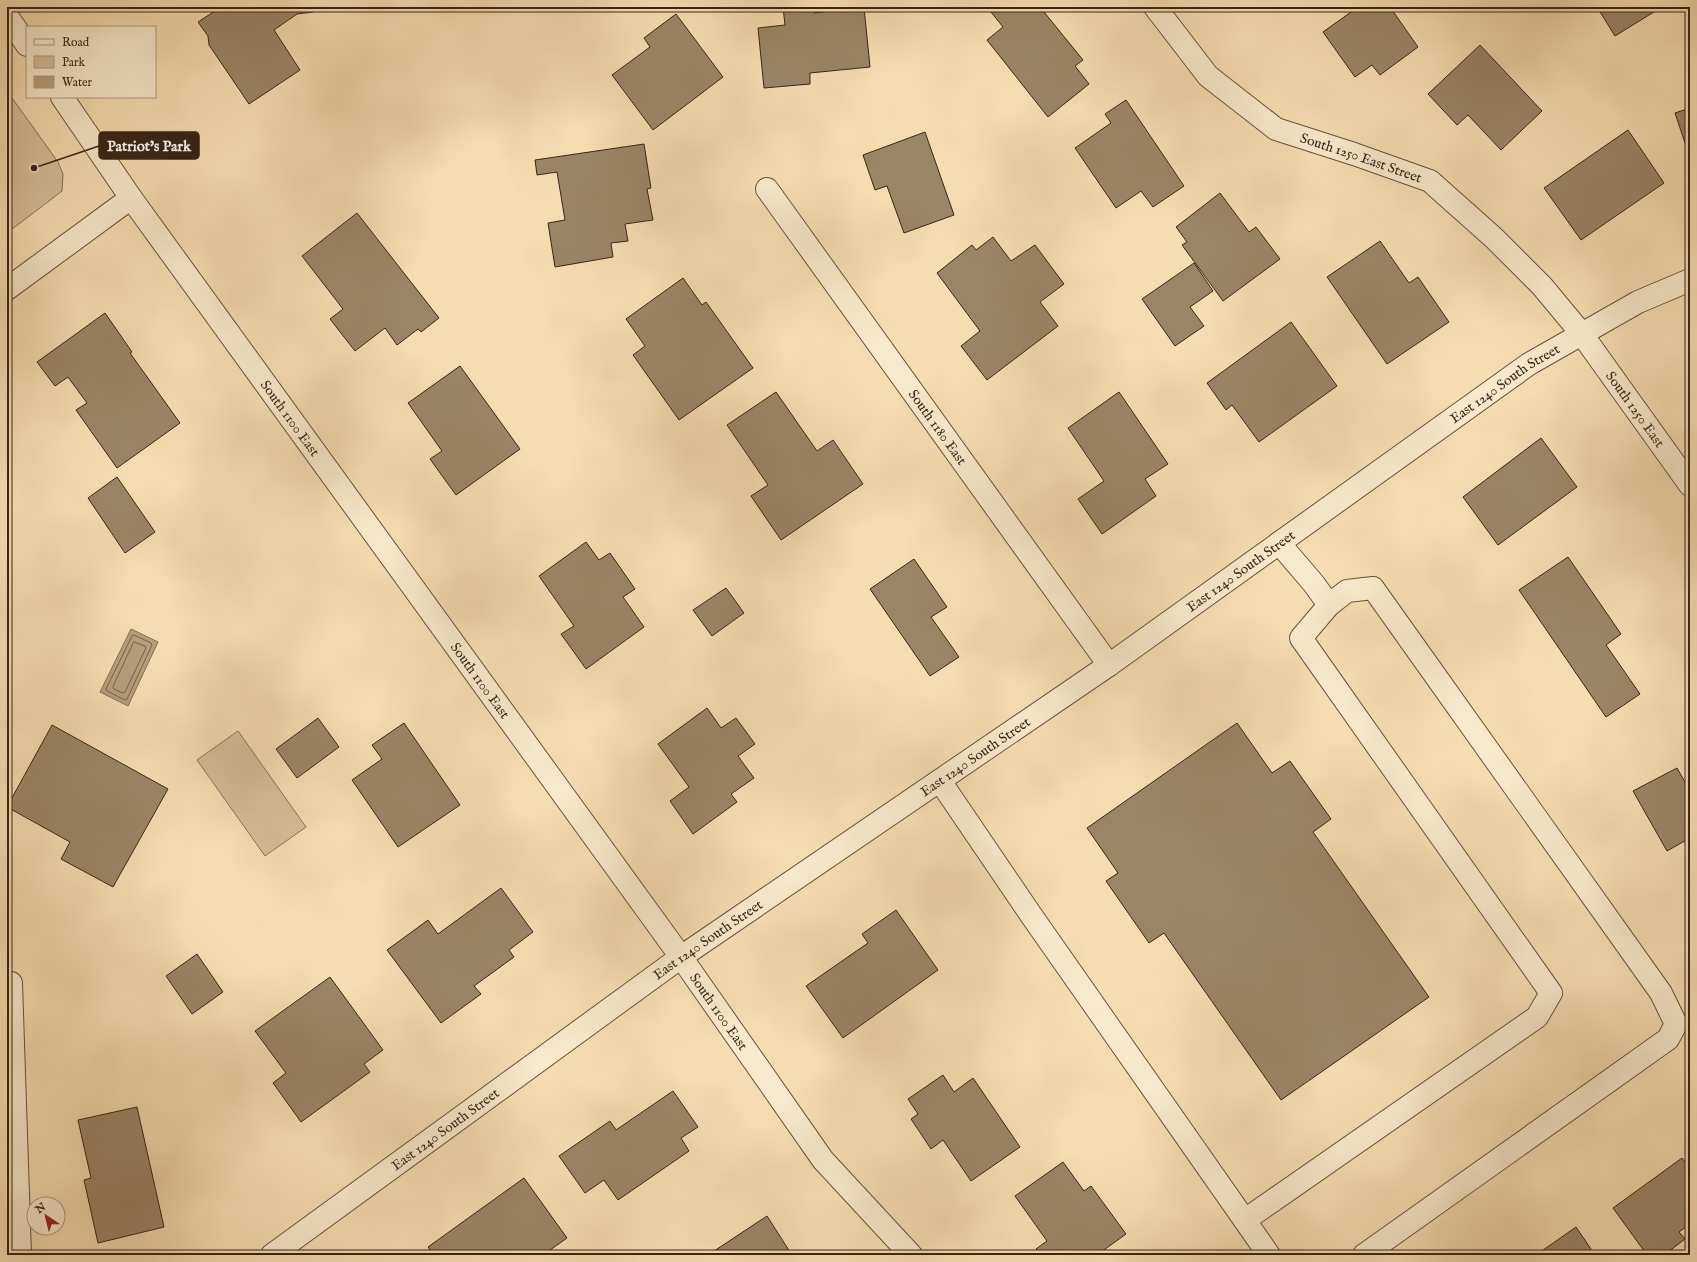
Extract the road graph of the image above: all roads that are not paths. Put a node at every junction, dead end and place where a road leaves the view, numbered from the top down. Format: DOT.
graph roads {
  1 [pos="1155,7"];
  2 [pos="7,16"];
  3 [pos="26,44"];
  4 [pos="63,98"];
  5 [pos="767,189"];
  6 [pos="131,198"];
  7 [pos="1690,280"];
  8 [pos="7,289"];
  9 [pos="1581,333"];
  10 [pos="1690,485"];
  11 [pos="1279,543"];
  12 [pos="1329,605"];
  13 [pos="1109,665"];
  14 [pos="940,781"];
  15 [pos="681,957"];
  16 [pos="11,983"];
  17 [pos="1244,1220"];
  18 [pos="20,1255"];
  19 [pos="272,1255"];
  20 [pos="911,1255"];
  21 [pos="1269,1255"];
  22 [pos="1364,1255"];
  1 -- 9 [label="street, South 1250 East Street"];
  2 -- 3 [label="street"];
  4 -- 6 [label="street, South 1100 East"];
  5 -- 13 [label="street, South 1180 East"];
  6 -- 8 [label="street"];
  6 -- 15 [label="street, South 1100 East"];
  7 -- 9 [label="street, East 1240 South Street"];
  9 -- 10 [label="street, South 1250 East"];
  9 -- 11 [label="street, East 1240 South Street"];
  11 -- 12 [label="street"];
  11 -- 13 [label="street, East 1240 South Street"];
  12 -- 17 [label="street"];
  12 -- 22 [label="street"];
  13 -- 14 [label="street, East 1240 South Street"];
  14 -- 15 [label="street, East 1240 South Street"];
  14 -- 17 [label="street"];
  15 -- 19 [label="street, East 1240 South Street"];
  15 -- 20 [label="street, South 1100 East"];
  16 -- 18 [label="street"];
  17 -- 21 [label="street"];
}
